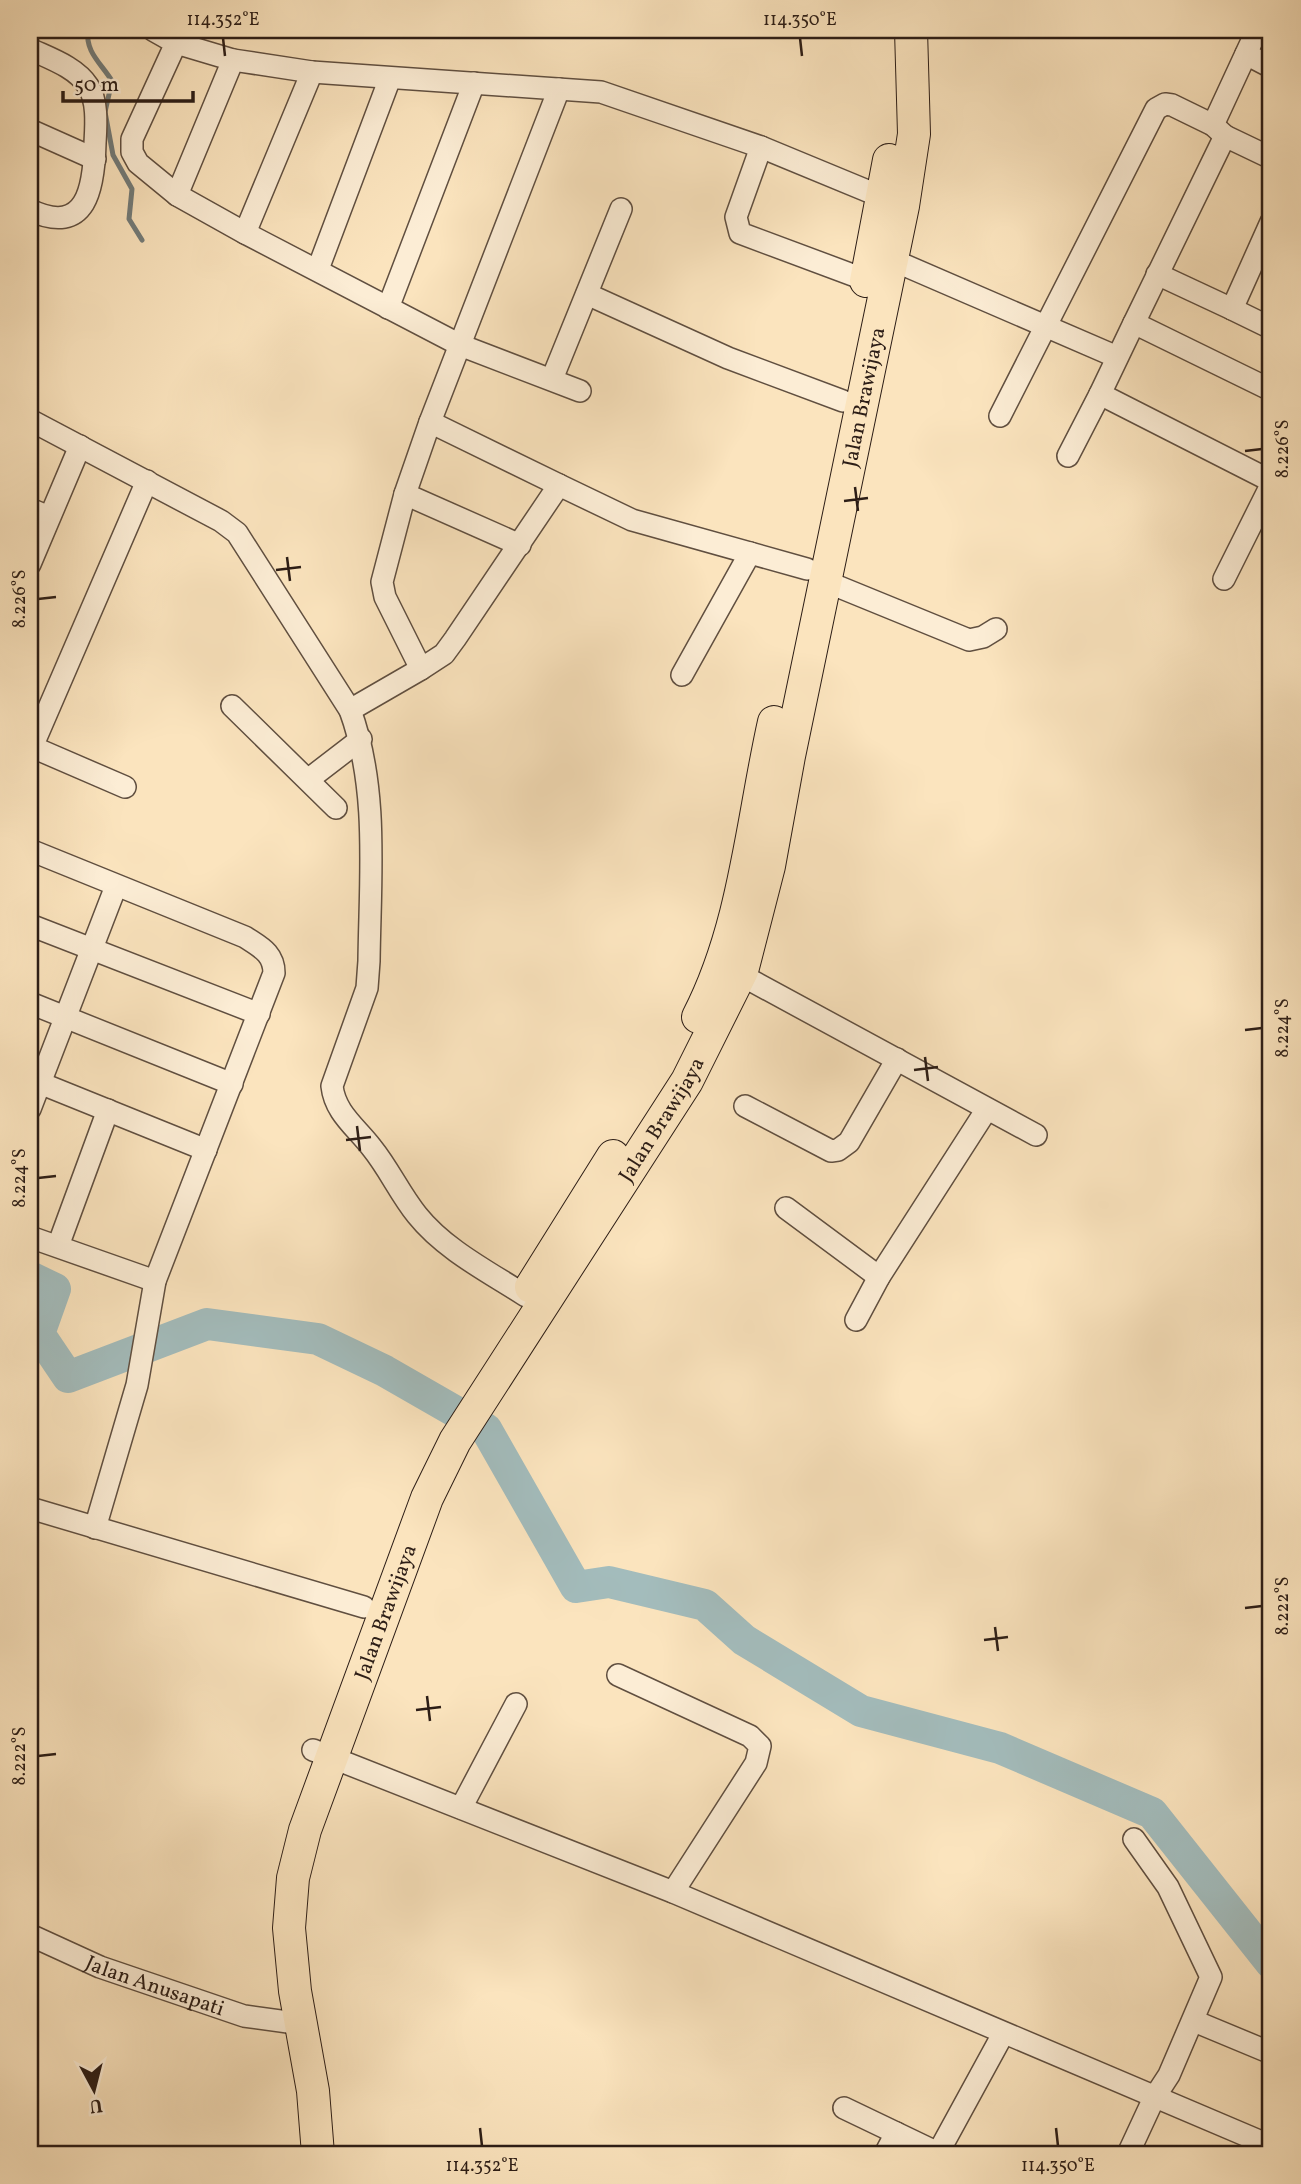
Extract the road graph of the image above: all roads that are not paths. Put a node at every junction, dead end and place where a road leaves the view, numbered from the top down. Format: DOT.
graph roads {
  1 [pos="153,30"];
  2 [pos="890,30"];
  3 [pos="911,30"];
  4 [pos="1258,30"];
  5 [pos="176,43"];
  6 [pos="30,49"];
  7 [pos="1246,54"];
  8 [pos="233,60"];
  9 [pos="1271,66"];
  10 [pos="313,72"];
  11 [pos="390,78"];
  12 [pos="474,83"];
  13 [pos="559,89"];
  14 [pos="30,130"];
  15 [pos="1219,130"];
  16 [pos="761,147"];
  17 [pos="1271,158"];
  18 [pos="95,159"];
  19 [pos="177,195"];
  20 [pos="882,197"];
  21 [pos="30,209"];
  22 [pos="621,209"];
  23 [pos="245,233"];
  24 [pos="1268,236"];
  25 [pos="318,269"];
  26 [pos="1157,274"];
  27 [pos="875,275"];
  28 [pos="587,294"];
  29 [pos="388,308"];
  30 [pos="1232,309"];
  31 [pos="1134,323"];
  32 [pos="1046,326"];
  33 [pos="1271,328"];
  34 [pos="460,345"];
  35 [pos="1117,357"];
  36 [pos="552,379"];
  37 [pos="1271,390"];
  38 [pos="580,391"];
  39 [pos="1100,394"];
  40 [pos="843,401"];
  41 [pos="1000,416"];
  42 [pos="30,419"];
  43 [pos="430,422"];
  44 [pos="80,446"];
  45 [pos="1068,456"];
  46 [pos="147,481"];
  47 [pos="1271,483"];
  48 [pos="559,485"];
  49 [pos="405,494"];
  50 [pos="40,513"];
  51 [pos="520,545"];
  52 [pos="750,552"];
  53 [pos="30,564"];
  54 [pos="1224,579"];
  55 [pos="813,591"];
  56 [pos="996,629"];
  57 [pos="422,669"];
  58 [pos="682,676"];
  59 [pos="232,706"];
  60 [pos="350,710"];
  61 [pos="361,739"];
  62 [pos="31,746"];
  63 [pos="309,779"];
  64 [pos="125,787"];
  65 [pos="336,808"];
  66 [pos="30,850"];
  67 [pos="116,886"];
  68 [pos="30,925"];
  69 [pos="92,949"];
  70 [pos="741,975"];
  71 [pos="30,1003"];
  72 [pos="259,1014"];
  73 [pos="65,1017"];
  74 [pos="897,1059"];
  75 [pos="35,1081"];
  76 [pos="232,1084"];
  77 [pos="745,1106"];
  78 [pos="30,1109"];
  79 [pos="988,1109"];
  80 [pos="108,1110"];
  81 [pos="1036,1135"];
  82 [pos="206,1150"];
  83 [pos="786,1208"];
  84 [pos="30,1237"];
  85 [pos="58,1246"];
  86 [pos="879,1277"];
  87 [pos="155,1281"];
  88 [pos="526,1296"];
  89 [pos="856,1320"];
  90 [pos="481,1386"];
  91 [pos="448,1436"];
  92 [pos="30,1508"];
  93 [pos="95,1528"];
  94 [pos="364,1607"];
  95 [pos="618,1675"];
  96 [pos="516,1704"];
  97 [pos="322,1753"];
  98 [pos="461,1808"];
  99 [pos="1134,1839"];
  100 [pos="673,1892"];
  101 [pos="30,1935"];
  102 [pos="1194,2021"];
  103 [pos="292,2024"];
  104 [pos="1003,2034"];
  105 [pos="1271,2053"];
  106 [pos="1154,2098"];
  107 [pos="844,2108"];
  108 [pos="896,2133"];
  109 [pos="1271,2146"];
  110 [pos="303,2154"];
  111 [pos="318,2154"];
  112 [pos="885,2154"];
  113 [pos="939,2154"];
  114 [pos="1128,2154"];
  1 -- 5 [label="street"];
  2 -- 20 [label="highway, Jalan Brawijaya"];
  3 -- 27 [label="highway, Jalan Brawijaya"];
  4 -- 7 [label="street"];
  5 -- 8 [label="street"];
  5 -- 19 [label="street"];
  6 -- 18 [label="street"];
  7 -- 9 [label="street"];
  7 -- 15 [label="street"];
  8 -- 10 [label="street"];
  8 -- 19 [label="street"];
  10 -- 11 [label="street"];
  10 -- 23 [label="street"];
  11 -- 12 [label="street"];
  11 -- 25 [label="street"];
  12 -- 13 [label="street"];
  12 -- 29 [label="street"];
  13 -- 16 [label="street"];
  13 -- 34 [label="street"];
  14 -- 18 [label="street"];
  15 -- 17 [label="street"];
  15 -- 26 [label="street"];
  15 -- 32 [label="street"];
  16 -- 20 [label="street"];
  16 -- 27 [label="street"];
  18 -- 21 [label="street"];
  19 -- 23 [label="street"];
  20 -- 27 [label="highway, Jalan Brawijaya"];
  22 -- 28 [label="street"];
  23 -- 25 [label="street"];
  24 -- 30 [label="street"];
  25 -- 29 [label="street"];
  26 -- 30 [label="street"];
  26 -- 31 [label="street"];
  27 -- 32 [label="street"];
  27 -- 40 [label="highway, Jalan Brawijaya"];
  27 -- 55 [label="highway, Jalan Brawijaya"];
  28 -- 36 [label="street"];
  28 -- 40 [label="street"];
  29 -- 34 [label="street"];
  30 -- 33 [label="street"];
  31 -- 35 [label="street"];
  31 -- 37 [label="street"];
  32 -- 35 [label="street"];
  32 -- 41 [label="street"];
  34 -- 36 [label="street"];
  34 -- 43 [label="street"];
  35 -- 39 [label="street"];
  36 -- 38 [label="street"];
  39 -- 45 [label="street"];
  39 -- 47 [label="street"];
  40 -- 55 [label="highway, Jalan Brawijaya"];
  42 -- 44 [label="street"];
  43 -- 48 [label="street"];
  43 -- 49 [label="street"];
  44 -- 46 [label="street"];
  44 -- 50 [label="street"];
  46 -- 60 [label="street"];
  46 -- 62 [label="street"];
  47 -- 54 [label="street"];
  48 -- 51 [label="street"];
  48 -- 52 [label="street"];
  49 -- 51 [label="street"];
  49 -- 57 [label="street"];
  50 -- 53 [label="street"];
  51 -- 57 [label="street"];
  52 -- 55 [label="street"];
  52 -- 58 [label="street"];
  55 -- 56 [label="street"];
  55 -- 70 [label="highway, Jalan Brawijaya"];
  55 -- 88 [label="highway, Jalan Brawijaya"];
  57 -- 60 [label="street"];
  59 -- 63 [label="street"];
  60 -- 61 [label="street"];
  61 -- 63 [label="street"];
  61 -- 88 [label="street"];
  62 -- 64 [label="street"];
  63 -- 65 [label="street"];
  66 -- 67 [label="street"];
  67 -- 69 [label="street"];
  67 -- 72 [label="street"];
  68 -- 69 [label="street"];
  69 -- 72 [label="street"];
  69 -- 73 [label="street"];
  70 -- 74 [label="street"];
  70 -- 90 [label="highway, Jalan Brawijaya"];
  71 -- 73 [label="street"];
  72 -- 76 [label="street"];
  73 -- 75 [label="street"];
  73 -- 76 [label="street"];
  74 -- 77 [label="street"];
  74 -- 79 [label="street"];
  75 -- 78 [label="street"];
  75 -- 80 [label="street"];
  76 -- 82 [label="street"];
  79 -- 81 [label="street"];
  79 -- 86 [label="street"];
  80 -- 82 [label="street"];
  80 -- 85 [label="street"];
  82 -- 87 [label="street"];
  83 -- 86 [label="street"];
  84 -- 85 [label="street"];
  85 -- 87 [label="street"];
  86 -- 89 [label="street"];
  87 -- 93 [label="street"];
  88 -- 90 [label="highway, Jalan Brawijaya"];
  90 -- 91 [label="highway, Jalan Brawijaya"];
  91 -- 94 [label="highway, Jalan Brawijaya"];
  91 -- 97 [label="highway, Jalan Brawijaya"];
  92 -- 93 [label="street"];
  93 -- 94 [label="street"];
  94 -- 97 [label="highway, Jalan Brawijaya"];
  95 -- 100 [label="street"];
  96 -- 98 [label="street"];
  97 -- 98 [label="street"];
  97 -- 103 [label="highway, Jalan Brawijaya"];
  98 -- 100 [label="street"];
  99 -- 102 [label="street"];
  100 -- 104 [label="street"];
  101 -- 103 [label="street, Jalan Anusapati"];
  102 -- 105 [label="street"];
  102 -- 106 [label="street"];
  103 -- 110 [label="highway, Jalan Brawijaya"];
  103 -- 111 [label="highway, Jalan Brawijaya"];
  104 -- 106 [label="street"];
  104 -- 113 [label="street"];
  106 -- 109 [label="street"];
  106 -- 114 [label="street"];
  107 -- 108 [label="street"];
  108 -- 112 [label="street"];
  108 -- 113 [label="street"];
}
